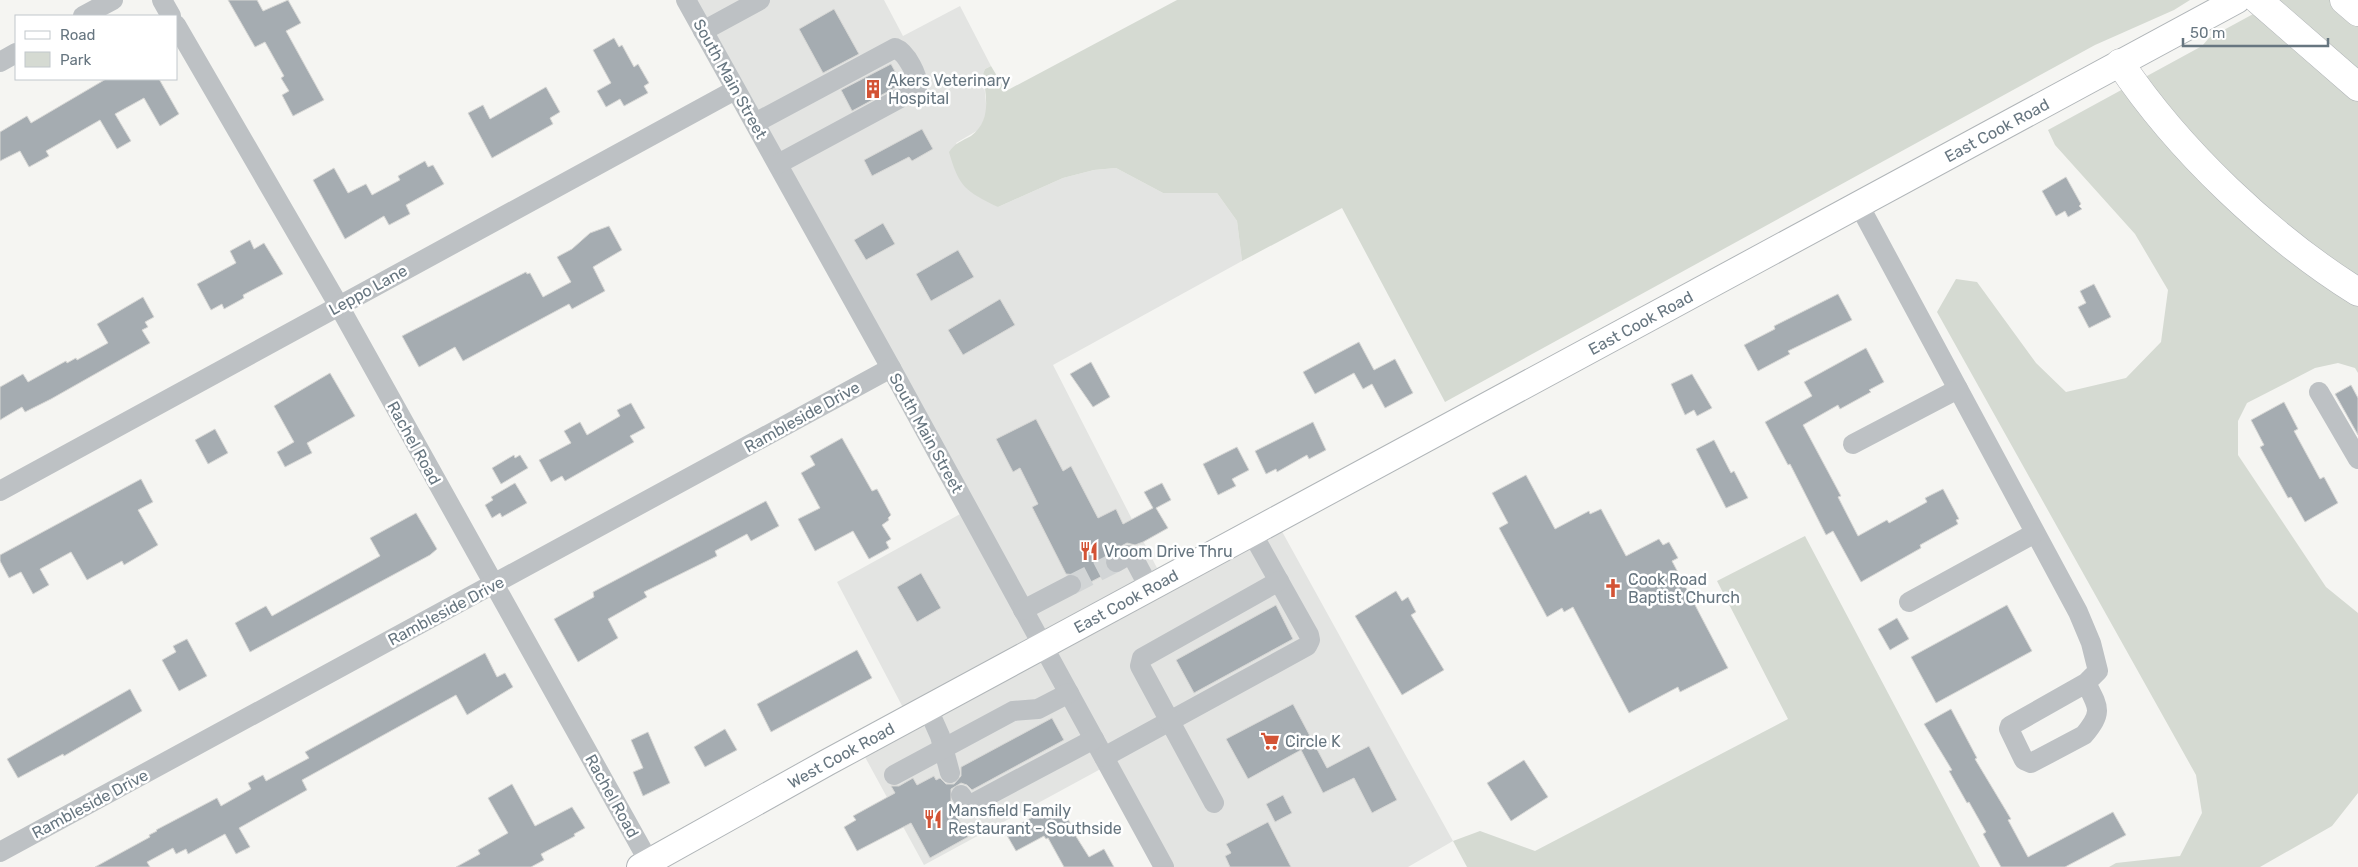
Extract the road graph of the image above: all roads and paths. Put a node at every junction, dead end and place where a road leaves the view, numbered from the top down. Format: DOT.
graph roads {
  1 [pos="113,0"];
  2 [pos="162,0"];
  3 [pos="686,0"];
  4 [pos="760,0"];
  5 [pos="2237,0"];
  6 [pos="2258,0"];
  7 [pos="2344,0"];
  8 [pos="2358,12"];
  9 [pos="85,15"];
  10 [pos="170,15"];
  11 [pos="178,28"];
  12 [pos="703,31"];
  13 [pos="15,54"];
  14 [pos="0,62"];
  15 [pos="2120,63"];
  16 [pos="2358,87"];
  17 [pos="735,90"];
  18 [pos="755,123"];
  19 [pos="778,164"];
  20 [pos="1859,205"];
  21 [pos="2358,292"];
  22 [pos="339,306"];
  23 [pos="891,368"];
  24 [pos="1958,389"];
  25 [pos="2320,392"];
  26 [pos="1853,444"];
  27 [pos="2358,458"];
  28 [pos="0,491"];
  29 [pos="1252,533"];
  30 [pos="2035,533"];
  31 [pos="1116,562"];
  32 [pos="1279,581"];
  33 [pos="494,585"];
  34 [pos="1071,585"];
  35 [pos="1150,589"];
  36 [pos="1909,602"];
  37 [pos="1023,610"];
  38 [pos="1043,646"];
  39 [pos="2092,677"];
  40 [pos="1068,693"];
  41 [pos="928,709"];
  42 [pos="1170,722"];
  43 [pos="1094,739"];
  44 [pos="943,749"];
  45 [pos="1104,758"];
  46 [pos="950,773"];
  47 [pos="894,775"];
  48 [pos="961,795"];
  49 [pos="1214,803"];
  50 [pos="0,852"];
  51 [pos="644,865"];
  52 [pos="1164,867"];
  1 -- 9 [label="street"];
  2 -- 10 [label="street"];
  3 -- 12 [label="street, South Main Street"];
  4 -- 12 [label="street"];
  5 -- 15 [label="main road, East Cook Road"];
  6 -- 16 [label="highway"];
  7 -- 8 [label="highway"];
  11 -- 22 [label="street, Rachel Road"];
  12 -- 17 [label="street, South Main Street"];
  13 -- 14 [label="street"];
  15 -- 20 [label="main road, East Cook Road"];
  15 -- 21 [label="highway"];
  17 -- 18 [label="street, South Main Street"];
  17 -- 22 [label="street, Leppo Lane"];
  18 -- 19 [label="street, South Main Street"];
  18 -- 19 [label="street"];
  19 -- 23 [label="street, South Main Street"];
  20 -- 24 [label="street"];
  20 -- 29 [label="main road, East Cook Road"];
  22 -- 28 [label="street, Leppo Lane"];
  22 -- 33 [label="street, Rachel Road"];
  23 -- 33 [label="street, Rambleside Drive"];
  23 -- 37 [label="street, South Main Street"];
  24 -- 26 [label="street"];
  24 -- 30 [label="street"];
  25 -- 27 [label="street"];
  29 -- 32 [label="street"];
  29 -- 35 [label="main road, East Cook Road"];
  30 -- 36 [label="street"];
  30 -- 39 [label="street"];
  31 -- 35 [label="street"];
  32 -- 42 [label="street"];
  32 -- 42 [label="street"];
  33 -- 50 [label="street, Rambleside Drive"];
  33 -- 51 [label="street, Rachel Road"];
  34 -- 37 [label="street"];
  35 -- 38 [label="main road, East Cook Road"];
  37 -- 38 [label="street, South Main Street"];
  38 -- 40 [label="street, South Main Street"];
  38 -- 41 [label="main road, West Cook Road"];
  39 -- 39 [label="street"];
  40 -- 43 [label="street, South Main Street"];
  40 -- 44 [label="street"];
  41 -- 44 [label="street"];
  41 -- 51 [label="main road, West Cook Road"];
  42 -- 45 [label="street"];
  42 -- 49 [label="street"];
  43 -- 45 [label="street, South Main Street"];
  43 -- 48 [label="street"];
  44 -- 46 [label="street"];
  44 -- 47 [label="street"];
  45 -- 52 [label="street, South Main Street"];
}
